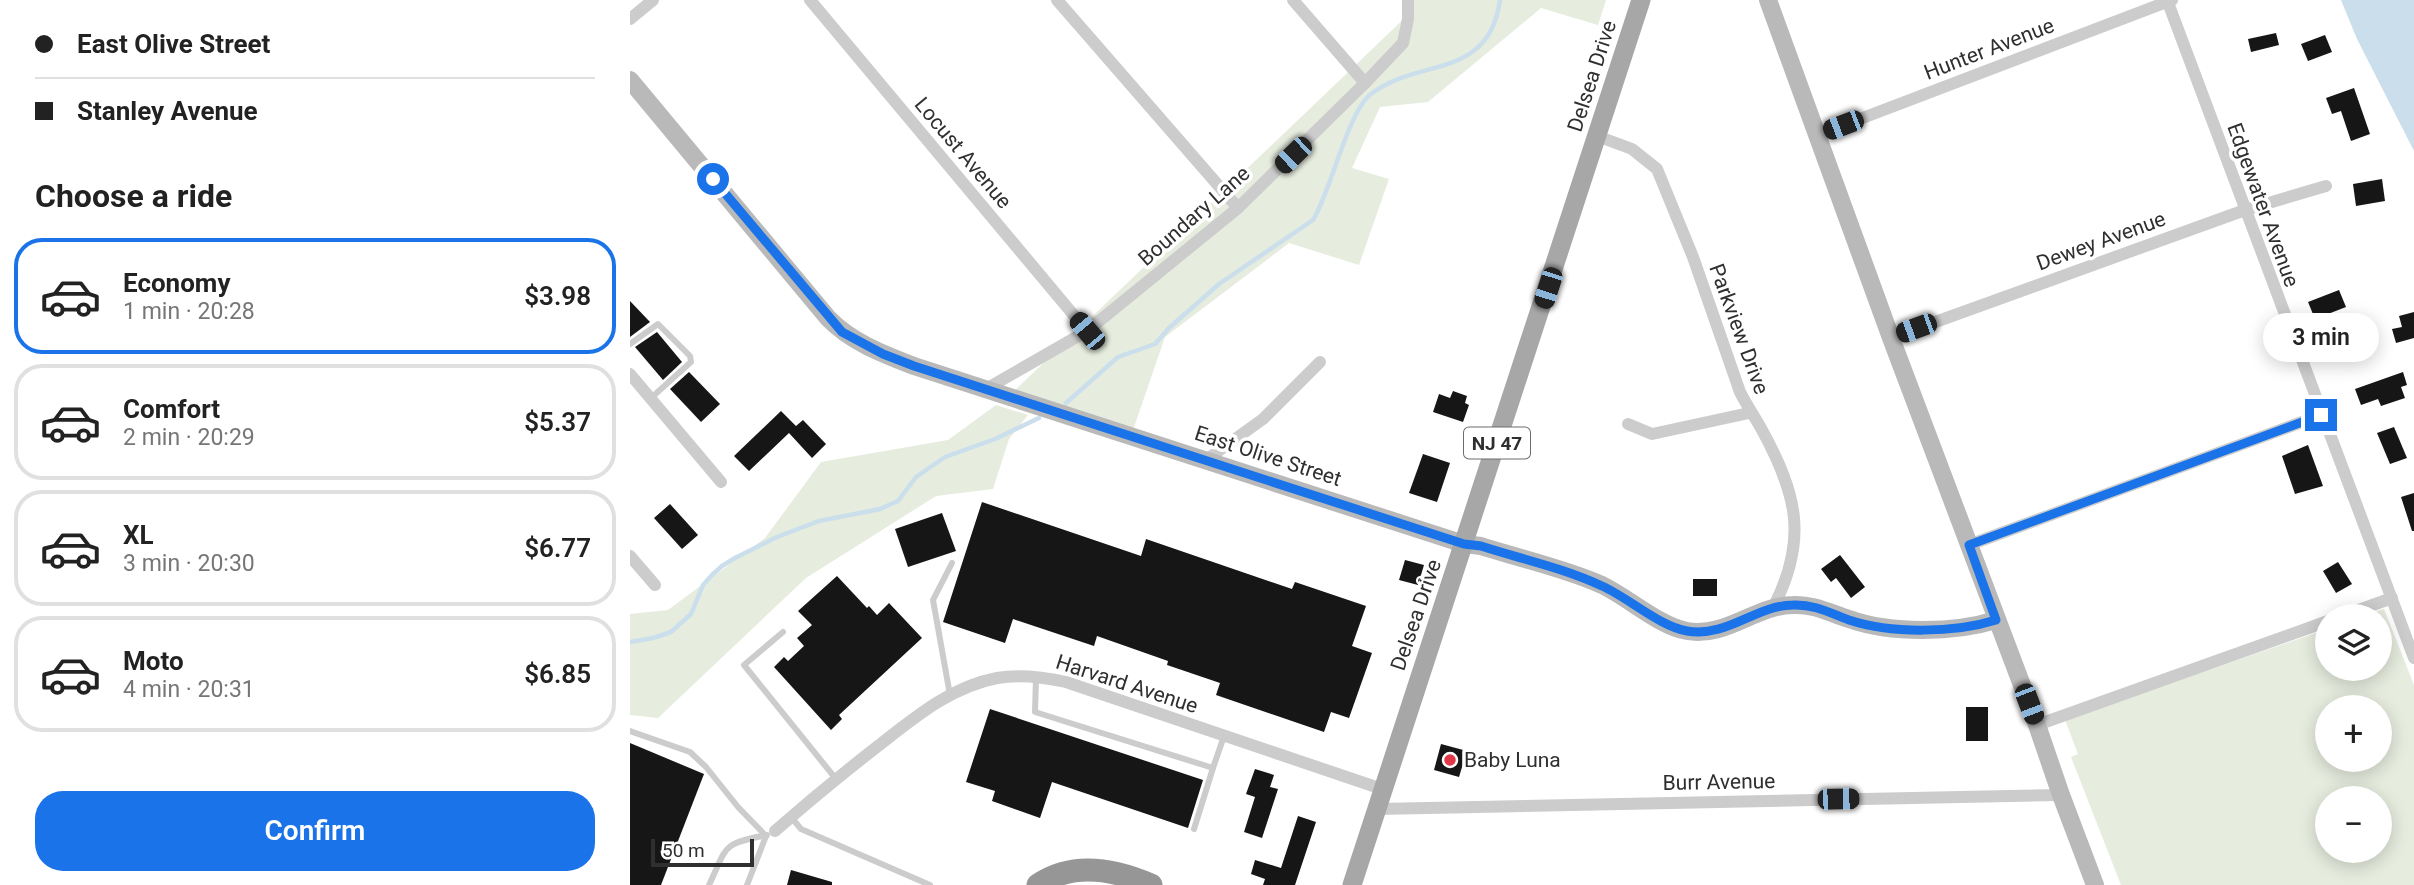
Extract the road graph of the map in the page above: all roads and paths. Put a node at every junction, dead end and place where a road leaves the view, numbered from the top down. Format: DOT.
graph roads {
  1 [pos="653,0"];
  2 [pos="810,0"];
  3 [pos="1057,0"];
  4 [pos="1293,0"];
  5 [pos="1408,0"];
  6 [pos="1641,0"];
  7 [pos="1768,0"];
  8 [pos="2169,1"];
  9 [pos="630,19"];
  10 [pos="630,80"];
  11 [pos="1365,83"];
  12 [pos="1597,135"];
  13 [pos="1818,135"];
  14 [pos="2326,186"];
  15 [pos="1238,208"];
  16 [pos="2245,210"];
  17 [pos="1087,331"];
  18 [pos="1891,338"];
  19 [pos="630,344"];
  20 [pos="1320,362"];
  21 [pos="630,374"];
  22 [pos="986,389"];
  23 [pos="651,398"];
  24 [pos="1749,413"];
  25 [pos="2321,415"];
  26 [pos="1628,424"];
  27 [pos="1206,460"];
  28 [pos="721,482"];
  29 [pos="1464,544"];
  30 [pos="1969,545"];
  31 [pos="630,555"];
  32 [pos="952,563"];
  33 [pos="654,585"];
  34 [pos="2392,598"];
  35 [pos="2375,604"];
  36 [pos="1774,606"];
  37 [pos="1996,620"];
  38 [pos="2315,626"];
  39 [pos="783,632"];
  40 [pos="2414,658"];
  41 [pos="1036,676"];
  42 [pos="950,695"];
  43 [pos="2037,725"];
  44 [pos="630,731"];
  45 [pos="1224,735"];
  46 [pos="1213,768"];
  47 [pos="836,779"];
  48 [pos="1382,789"];
  49 [pos="2061,795"];
  50 [pos="1377,809"];
  51 [pos="791,817"];
  52 [pos="1194,829"];
  53 [pos="770,834"];
  54 [pos="709,885"];
  55 [pos="747,885"];
  56 [pos="930,885"];
  57 [pos="1038,885"];
  58 [pos="1151,885"];
  59 [pos="1352,885"];
  60 [pos="2095,885"];
  1 -- 9 [label="street"];
  2 -- 17 [label="street, Locust Avenue"];
  3 -- 15 [label="street"];
  4 -- 11 [label="street"];
  5 -- 11 [label="street, Boundary Lane"];
  6 -- 12 [label="main road, Delsea Drive / NJ 47"];
  7 -- 13 [label="street"];
  8 -- 13 [label="street, Hunter Avenue"];
  8 -- 16 [label="street, Edgewater Avenue"];
  10 -- 22 [label="street, East Olive Street"];
  11 -- 15 [label="street, Boundary Lane"];
  12 -- 24 [label="street, Parkview Drive"];
  12 -- 29 [label="main road, Delsea Drive / NJ 47"];
  13 -- 18 [label="street"];
  14 -- 16 [label="street, Dewey Avenue"];
  15 -- 17 [label="street, Boundary Lane"];
  16 -- 18 [label="street, Dewey Avenue"];
  16 -- 25 [label="street, Edgewater Avenue"];
  17 -- 22 [label="street, Boundary Lane"];
  18 -- 30 [label="street"];
  19 -- 23 [label="lane"];
  20 -- 27 [label="street"];
  21 -- 23 [label="street"];
  22 -- 27 [label="street, East Olive Street"];
  23 -- 28 [label="street"];
  24 -- 26 [label="street"];
  24 -- 36 [label="street, Parkview Drive"];
  25 -- 30 [label="street"];
  25 -- 34 [label="street, Edgewater Avenue"];
  27 -- 29 [label="street, East Olive Street"];
  29 -- 36 [label="street, East Olive Street"];
  29 -- 48 [label="main road, Delsea Drive / NJ 47"];
  30 -- 37 [label="street"];
  31 -- 33 [label="street"];
  32 -- 42 [label="lane"];
  34 -- 35 [label="street"];
  34 -- 40 [label="street, Edgewater Avenue"];
  36 -- 37 [label="street, East Olive Street"];
  37 -- 43 [label="street"];
  38 -- 43 [label="street"];
  39 -- 47 [label="lane"];
  41 -- 42 [label="street, Harvard Avenue"];
  41 -- 45 [label="street, Harvard Avenue"];
  41 -- 46 [label="lane"];
  42 -- 47 [label="street, Harvard Avenue"];
  43 -- 49 [label="street"];
  44 -- 53 [label="lane"];
  45 -- 46 [label="lane"];
  45 -- 48 [label="street, Harvard Avenue"];
  46 -- 52 [label="lane"];
  47 -- 51 [label="street, Harvard Avenue"];
  48 -- 50 [label="main road, Delsea Drive / NJ 47"];
  49 -- 50 [label="street, Burr Avenue"];
  49 -- 60 [label="street"];
  50 -- 59 [label="main road, Delsea Drive / NJ 47"];
  51 -- 53 [label="street, Harvard Avenue"];
  51 -- 56 [label="lane"];
  53 -- 54 [label="lane"];
  53 -- 55 [label="lane"];
  57 -- 58 [label="highway"];
}
